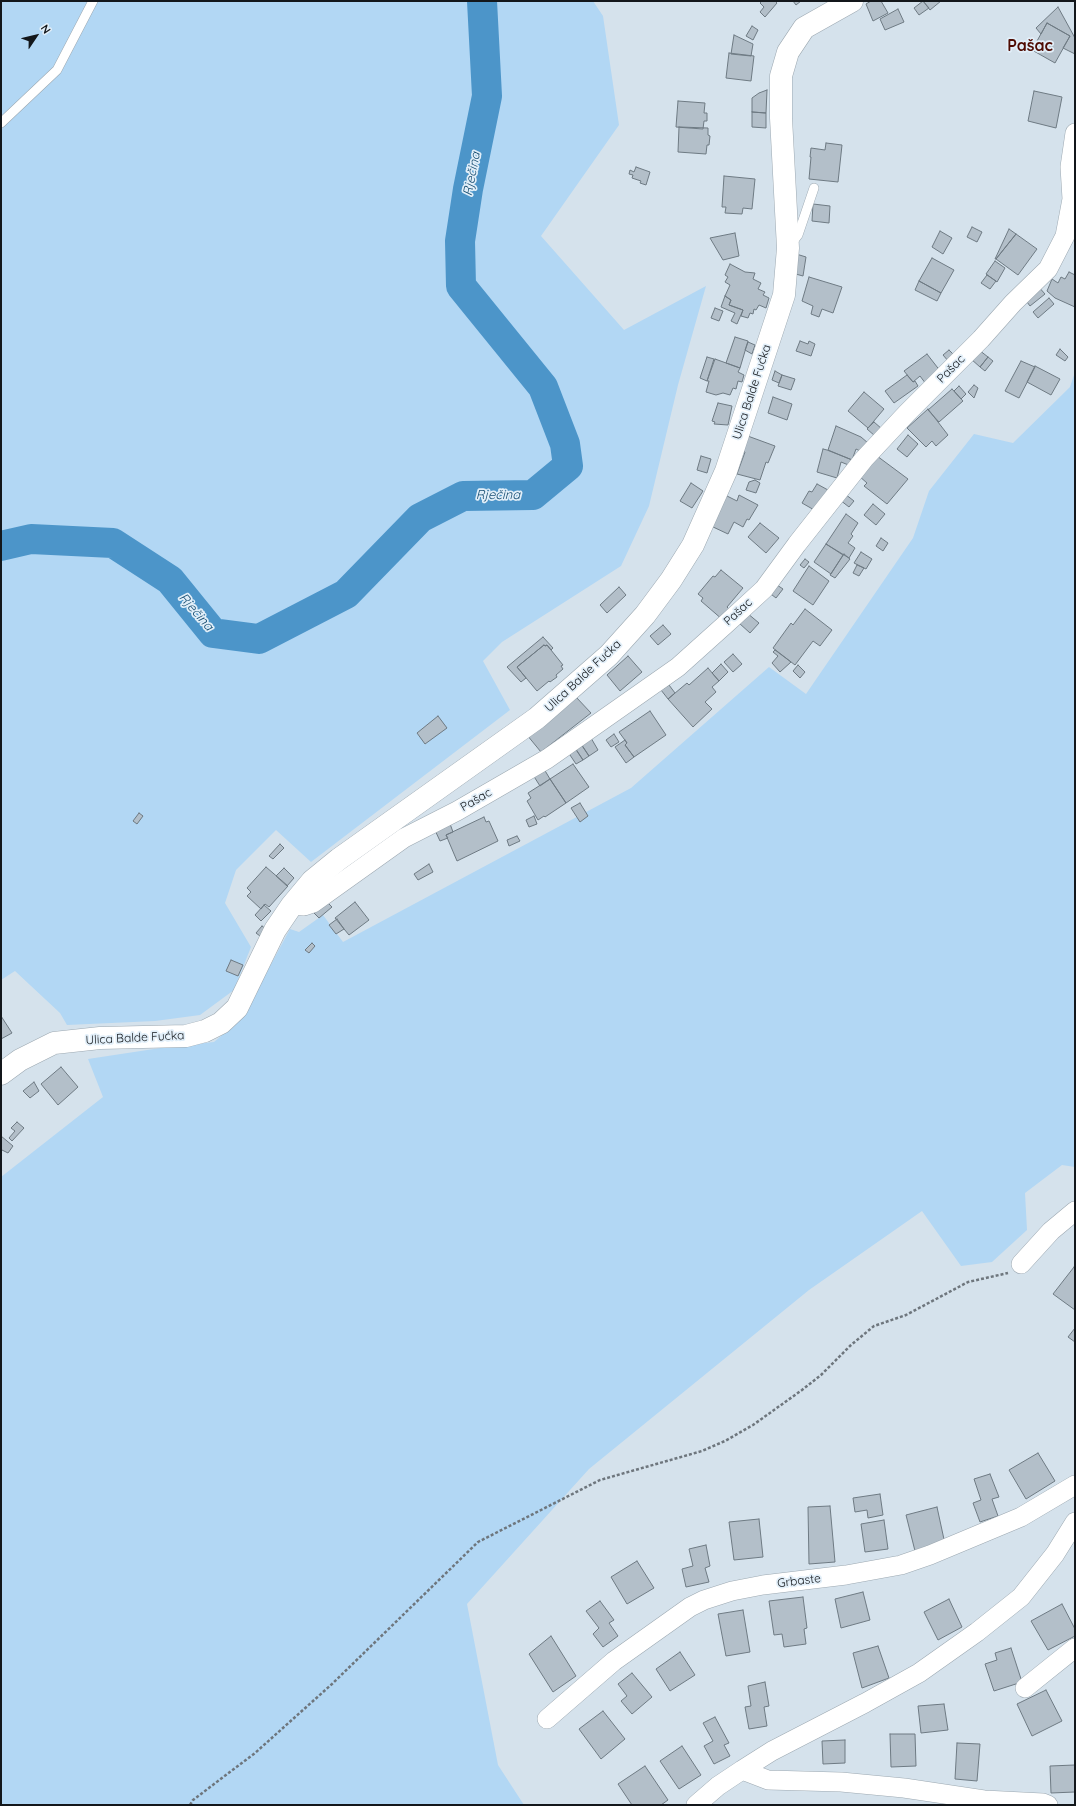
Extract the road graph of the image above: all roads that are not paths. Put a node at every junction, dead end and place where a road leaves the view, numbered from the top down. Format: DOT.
graph roads {
  1 [pos="93,1"];
  2 [pos="852,1"];
  3 [pos="1,123"];
  4 [pos="1075,133"];
  5 [pos="814,188"];
  6 [pos="1073,194"];
  7 [pos="788,248"];
  8 [pos="292,905"];
  9 [pos="1,1074"];
  10 [pos="1075,1211"];
  11 [pos="1021,1264"];
  12 [pos="1075,1485"];
  13 [pos="1075,1522"];
  14 [pos="1075,1648"];
  15 [pos="1024,1688"];
  16 [pos="546,1718"];
  17 [pos="742,1770"];
  18 [pos="696,1805"];
  19 [pos="1048,1805"];
  1 -- 3 [label="lane"];
  2 -- 7 [label="main road, Ulica Balde Fućka"];
  4 -- 6 [label="street, Pašac"];
  5 -- 7 [label="lane"];
  6 -- 8 [label="street, Pašac"];
  7 -- 8 [label="main road, Ulica Balde Fućka"];
  8 -- 9 [label="main road, Ulica Balde Fućka"];
  10 -- 11 [label="street"];
  12 -- 16 [label="street, Grbaste"];
  13 -- 17 [label="street"];
  14 -- 15 [label="street"];
  17 -- 18 [label="street"];
  17 -- 19 [label="street"];
}
